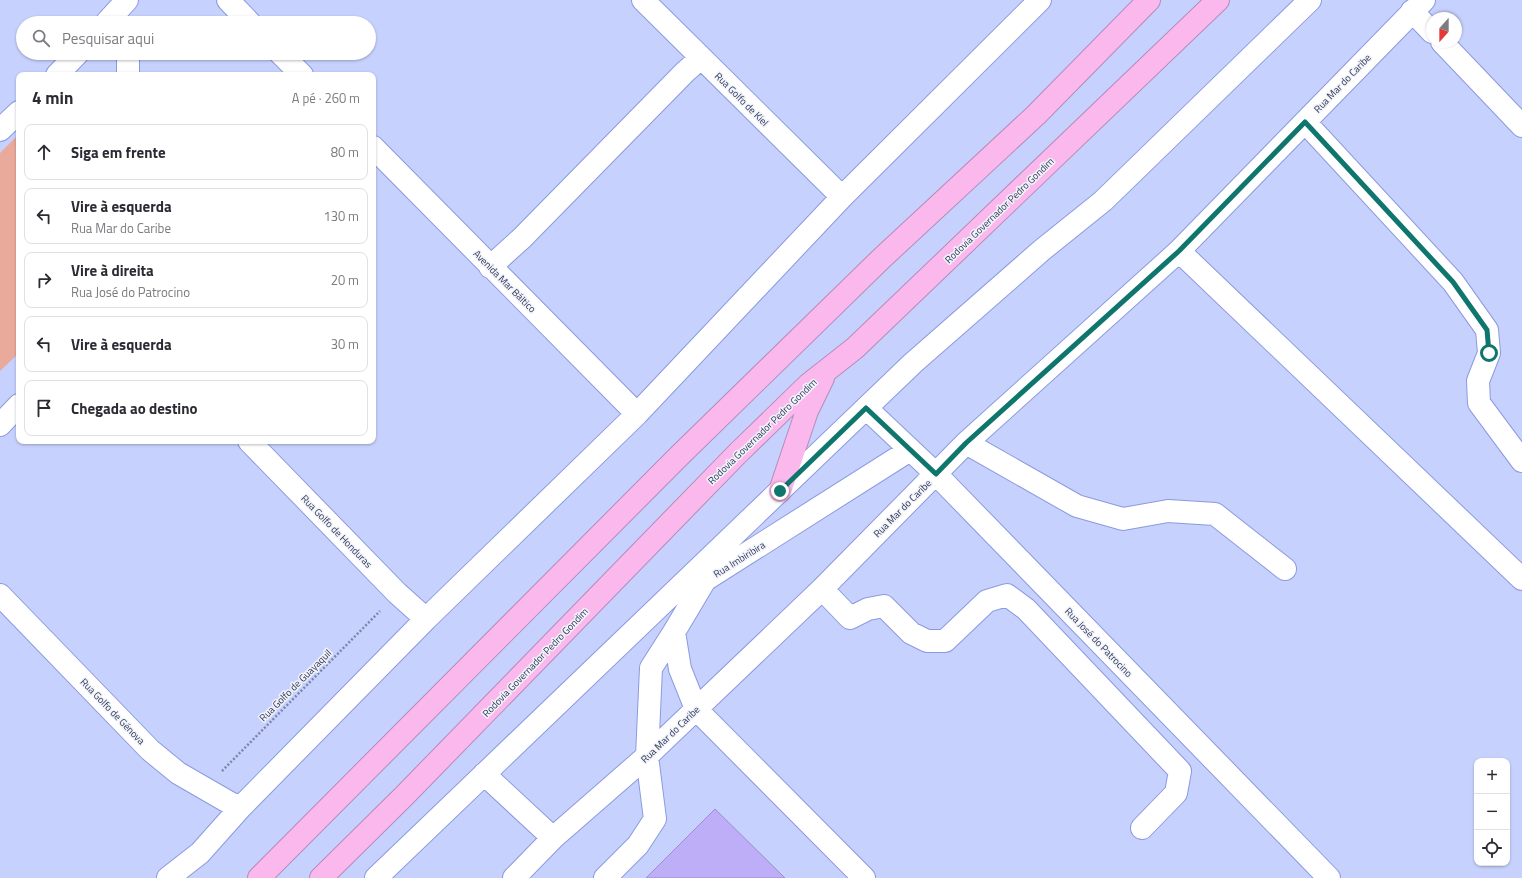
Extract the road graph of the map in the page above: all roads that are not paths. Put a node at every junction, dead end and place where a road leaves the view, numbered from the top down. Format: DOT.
graph roads {
  1 [pos="128,0"];
  2 [pos="228,0"];
  3 [pos="642,0"];
  4 [pos="1040,0"];
  5 [pos="1149,0"];
  6 [pos="1218,0"];
  7 [pos="1310,0"];
  8 [pos="1418,6"];
  9 [pos="113,16"];
  10 [pos="128,16"];
  11 [pos="243,16"];
  12 [pos="1426,21"];
  13 [pos="1448,48"];
  14 [pos="701,58"];
  15 [pos="128,60"];
  16 [pos="287,60"];
  17 [pos="128,72"];
  18 [pos="299,72"];
  19 [pos="16,115"];
  20 [pos="1305,122"];
  21 [pos="1522,126"];
  22 [pos="0,130"];
  23 [pos="376,150"];
  24 [pos="842,197"];
  25 [pos="1179,251"];
  26 [pos="490,266"];
  27 [pos="828,370"];
  28 [pos="16,408"];
  29 [pos="866,408"];
  30 [pos="637,414"];
  31 [pos="0,425"];
  32 [pos="966,443"];
  33 [pos="252,444"];
  34 [pos="910,450"];
  35 [pos="1522,461"];
  36 [pos="936,474"];
  37 [pos="780,491"];
  38 [pos="1285,569"];
  39 [pos="1522,579"];
  40 [pos="822,588"];
  41 [pos="0,595"];
  42 [pos="426,620"];
  43 [pos="674,632"];
  44 [pos="696,709"];
  45 [pos="647,756"];
  46 [pos="484,774"];
  47 [pos="241,807"];
  48 [pos="1142,828"];
  49 [pos="553,838"];
  50 [pos="168,878"];
  51 [pos="258,878"];
  52 [pos="321,878"];
  53 [pos="376,878"];
  54 [pos="514,878"];
  55 [pos="605,878"];
  56 [pos="864,878"];
  57 [pos="1329,878"];
  1 -- 9 [label="street"];
  1 -- 10 [label="street"];
  2 -- 11 [label="street"];
  3 -- 14 [label="street, Rua Golfo de Kiel"];
  4 -- 24 [label="street"];
  5 -- 51 [label="highway"];
  6 -- 27 [label="highway, Rodovia Governador Pedro Gondim"];
  7 -- 29 [label="street"];
  8 -- 12 [label="street"];
  8 -- 20 [label="street, Rua Mar do Caribe"];
  13 -- 21 [label="street"];
  14 -- 24 [label="street, Rua Golfo de Kiel"];
  14 -- 26 [label="street"];
  15 -- 17 [label="street"];
  16 -- 18 [label="street"];
  19 -- 22 [label="street"];
  20 -- 25 [label="street, Rua Mar do Caribe"];
  20 -- 35 [label="street"];
  23 -- 26 [label="street, Avenida Mar Báltico"];
  24 -- 30 [label="street"];
  25 -- 32 [label="street, Rua Mar do Caribe"];
  25 -- 39 [label="street"];
  26 -- 30 [label="street, Avenida Mar Báltico"];
  27 -- 37 [label="highway"];
  27 -- 52 [label="highway, Rodovia Governador Pedro Gondim"];
  28 -- 31 [label="street"];
  29 -- 34 [label="street, Rua José do Patrocino"];
  29 -- 37 [label="street"];
  30 -- 42 [label="street"];
  32 -- 36 [label="street, Rua Mar do Caribe"];
  32 -- 38 [label="street"];
  33 -- 42 [label="street, Rua Golfo de Honduras"];
  34 -- 36 [label="street, Rua José do Patrocino"];
  34 -- 43 [label="street, Rua Imbiribira"];
  36 -- 40 [label="street, Rua Mar do Caribe"];
  36 -- 57 [label="street, Rua José do Patrocino"];
  37 -- 46 [label="street"];
  40 -- 44 [label="street, Rua Mar do Caribe"];
  40 -- 48 [label="street"];
  41 -- 47 [label="street, Rua Golfo de Génova"];
  42 -- 47 [label="street"];
  43 -- 44 [label="street"];
  43 -- 45 [label="street, Rua Imbiribira"];
  44 -- 45 [label="street, Rua Mar do Caribe"];
  44 -- 56 [label="street"];
  45 -- 49 [label="street, Rua Mar do Caribe"];
  45 -- 55 [label="street, Rua Imbiribira"];
  46 -- 49 [label="street"];
  46 -- 53 [label="street"];
  47 -- 50 [label="street"];
  49 -- 54 [label="street, Rua Mar do Caribe"];
}
